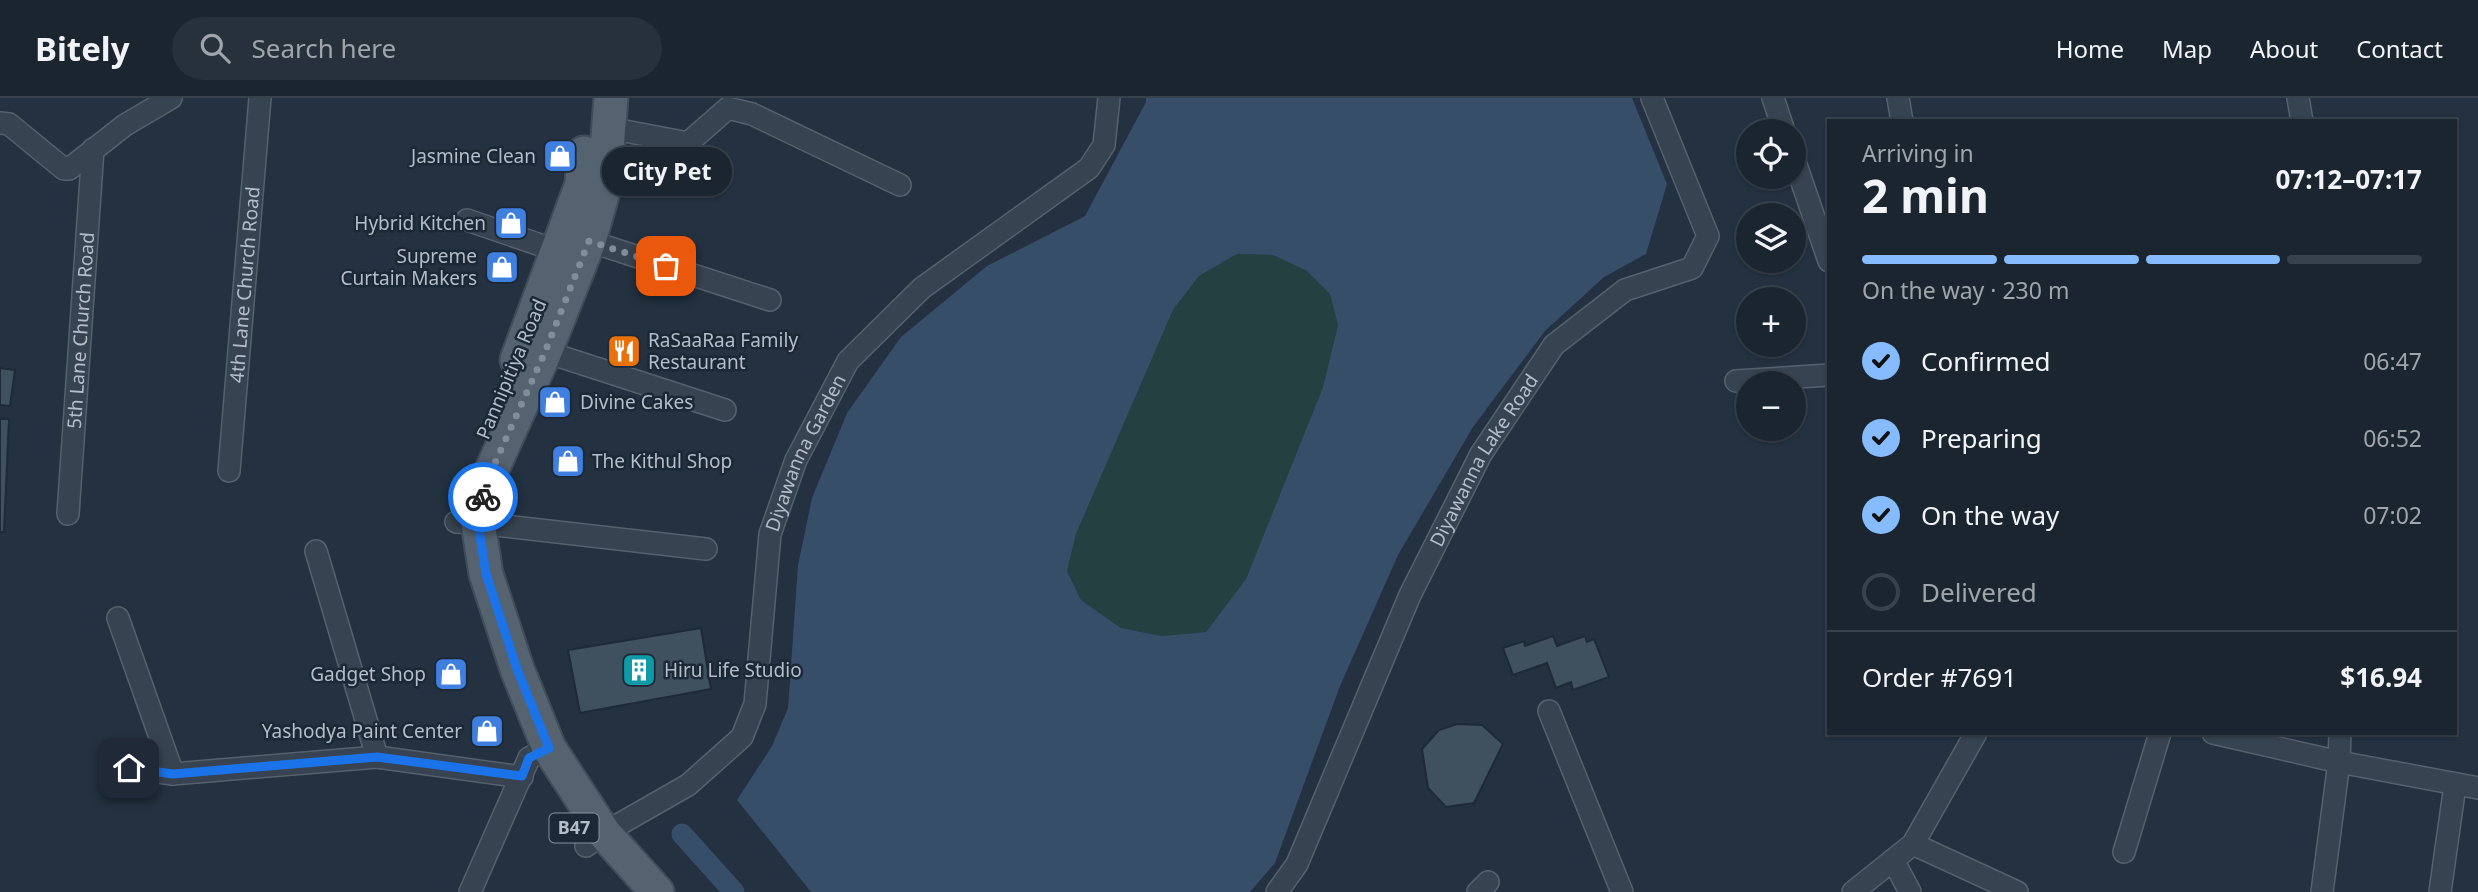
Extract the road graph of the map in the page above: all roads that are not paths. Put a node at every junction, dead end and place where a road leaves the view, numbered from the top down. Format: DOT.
graph roads {
  1 [pos="171,98"];
  2 [pos="260,98"];
  3 [pos="589,98"];
  4 [pos="1109,98"];
  5 [pos="1652,98"];
  6 [pos="1773,98"];
  7 [pos="1898,98"];
  8 [pos="2298,98"];
  9 [pos="610,113"];
  10 [pos="1780,119"];
  11 [pos="1902,119"];
  12 [pos="2302,119"];
  13 [pos="0,123"];
  14 [pos="93,149"];
  15 [pos="900,184"];
  16 [pos="1804,189"];
  17 [pos="467,220"];
  18 [pos="589,241"];
  19 [pos="558,251"];
  20 [pos="1827,255"];
  21 [pos="770,300"];
  22 [pos="535,349"];
  23 [pos="1827,375"];
  24 [pos="1735,380"];
  25 [pos="725,410"];
  26 [pos="229,471"];
  27 [pos="68,514"];
  28 [pos="467,523"];
  29 [pos="706,549"];
  30 [pos="316,551"];
  31 [pos="118,618"];
  32 [pos="1549,711"];
  33 [pos="1975,735"];
  34 [pos="2159,735"];
  35 [pos="2222,735"];
  36 [pos="2340,735"];
  37 [pos="377,757"];
  38 [pos="533,761"];
  39 [pos="2339,762"];
  40 [pos="129,768"];
  41 [pos="173,774"];
  42 [pos="2455,785"];
  43 [pos="2478,789"];
  44 [pos="595,839"];
  45 [pos="1913,844"];
  46 [pos="2124,852"];
  47 [pos="1893,860"];
  48 [pos="470,892"];
  49 [pos="627,892"];
  50 [pos="657,892"];
  51 [pos="1277,892"];
  52 [pos="1622,892"];
  53 [pos="1853,892"];
  54 [pos="1910,892"];
  55 [pos="2017,892"];
  56 [pos="2322,892"];
  57 [pos="2440,892"];
  1 -- 14 [label="street"];
  2 -- 26 [label="street, 4th Lane Church Road"];
  3 -- 19 [label="main road, Pannipitiya Road / B47"];
  4 -- 44 [label="street, Diyawanna Garden"];
  5 -- 51 [label="street, Diyawanna Lake Road"];
  6 -- 10 [label="street"];
  7 -- 11 [label="street"];
  8 -- 12 [label="street"];
  9 -- 15 [label="street"];
  9 -- 18 [label="main road, Pannipitiya Road / B47"];
  13 -- 14 [label="street"];
  14 -- 27 [label="street, 5th Lane Church Road"];
  16 -- 20 [label="street"];
  17 -- 19 [label="street"];
  18 -- 21 [label="street"];
  18 -- 22 [label="main road, Pannipitiya Road / B47"];
  19 -- 22 [label="main road, Pannipitiya Road / B47"];
  22 -- 25 [label="street"];
  22 -- 28 [label="main road, Pannipitiya Road / B47"];
  23 -- 24 [label="street"];
  28 -- 29 [label="street"];
  28 -- 38 [label="main road, Pannipitiya Road / B47"];
  30 -- 37 [label="street"];
  31 -- 41 [label="street"];
  32 -- 52 [label="street"];
  33 -- 45 [label="street"];
  34 -- 46 [label="street"];
  35 -- 39 [label="street"];
  36 -- 39 [label="street"];
  37 -- 38 [label="street"];
  37 -- 41 [label="street"];
  38 -- 44 [label="main road, Pannipitiya Road / B47"];
  38 -- 48 [label="street"];
  39 -- 42 [label="street"];
  39 -- 56 [label="street"];
  40 -- 41 [label="street"];
  42 -- 43 [label="street"];
  42 -- 57 [label="street"];
  44 -- 49 [label="main road, Pannipitiya Road / B47"];
  44 -- 50 [label="main road, Pannipitiya Road / B47"];
  45 -- 47 [label="street"];
  45 -- 55 [label="street"];
  47 -- 53 [label="street"];
  47 -- 54 [label="street"];
}
